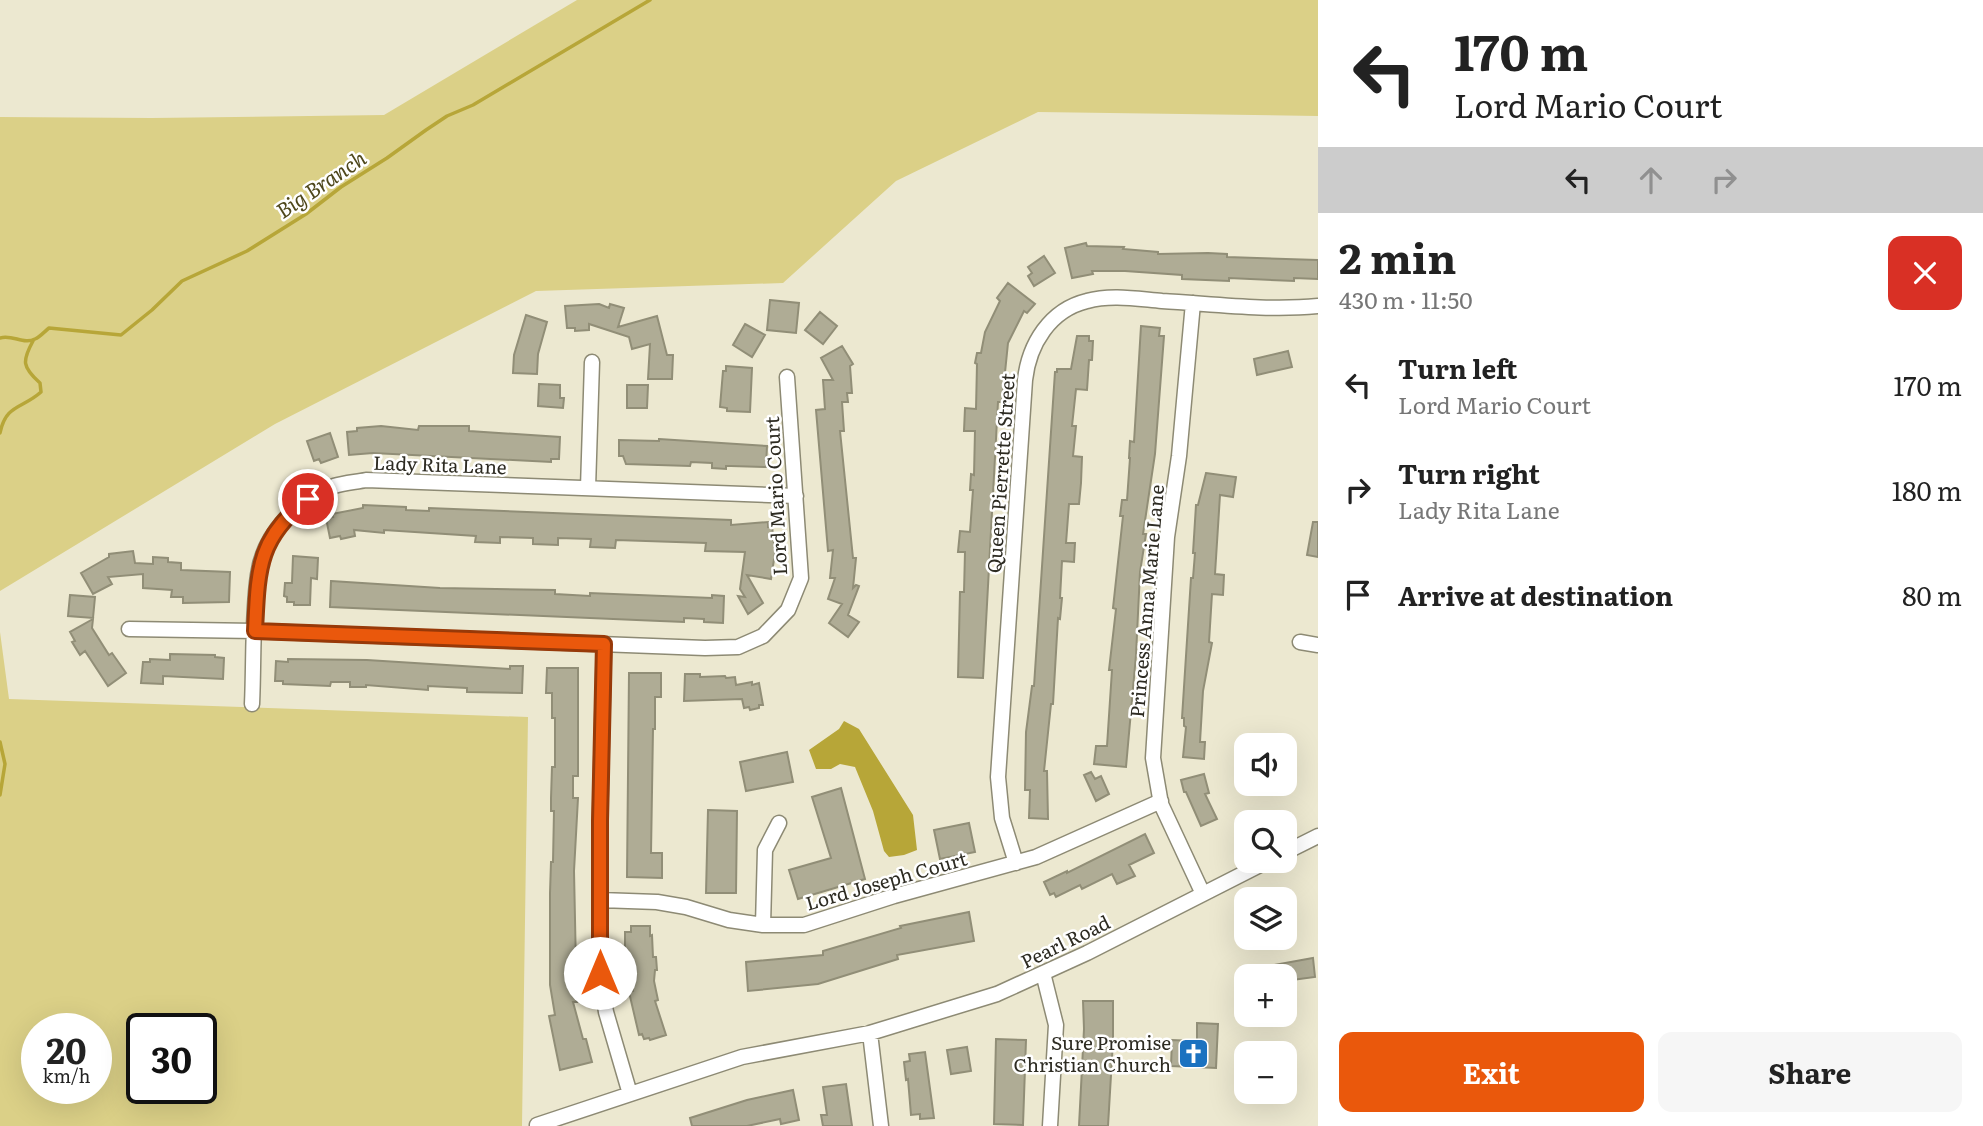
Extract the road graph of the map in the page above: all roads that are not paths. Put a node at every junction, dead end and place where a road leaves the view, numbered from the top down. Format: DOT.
graph roads {
  1 [pos="1193,303"];
  2 [pos="1318,306"];
  3 [pos="592,362"];
  4 [pos="787,377"];
  5 [pos="588,488"];
  6 [pos="796,496"];
  7 [pos="129,629"];
  8 [pos="255,631"];
  9 [pos="1300,642"];
  10 [pos="604,644"];
  11 [pos="1318,645"];
  12 [pos="252,704"];
  13 [pos="1160,801"];
  14 [pos="779,822"];
  15 [pos="1318,836"];
  16 [pos="1297,846"];
  17 [pos="1016,863"];
  18 [pos="1244,873"];
  19 [pos="1203,894"];
  20 [pos="600,900"];
  21 [pos="763,925"];
  22 [pos="1043,973"];
  23 [pos="870,1032"];
  24 [pos="630,1094"];
  25 [pos="537,1125"];
  26 [pos="881,1126"];
  27 [pos="1050,1126"];
  1 -- 2 [label="street, Queen Pierrette Street"];
  1 -- 13 [label="street, Princess Anna Marie Lane"];
  1 -- 17 [label="street, Queen Pierrette Street"];
  3 -- 5 [label="street"];
  4 -- 6 [label="street, Lord Mario Court"];
  5 -- 6 [label="street, Lady Rita Lane"];
  5 -- 8 [label="street, Lady Rita Lane"];
  6 -- 10 [label="street, Lord Mario Court"];
  7 -- 8 [label="street, Lord Mario Court"];
  8 -- 10 [label="street, Lord Mario Court"];
  8 -- 12 [label="street, Lady Rita Lane"];
  9 -- 11 [label="street"];
  10 -- 20 [label="street"];
  13 -- 17 [label="street, Lord Joseph Court"];
  13 -- 19 [label="street, Princess Anna Marie Lane"];
  14 -- 21 [label="street"];
  15 -- 16 [label="street"];
  17 -- 21 [label="street, Lord Joseph Court"];
  18 -- 19 [label="street, Pearl Road"];
  19 -- 22 [label="street, Pearl Road"];
  20 -- 21 [label="street, Lord Joseph Court"];
  20 -- 24 [label="street"];
  22 -- 23 [label="street, Pearl Road"];
  22 -- 27 [label="street"];
  23 -- 24 [label="street, Pearl Road"];
  23 -- 26 [label="street"];
  24 -- 25 [label="street, Pearl Road"];
}
